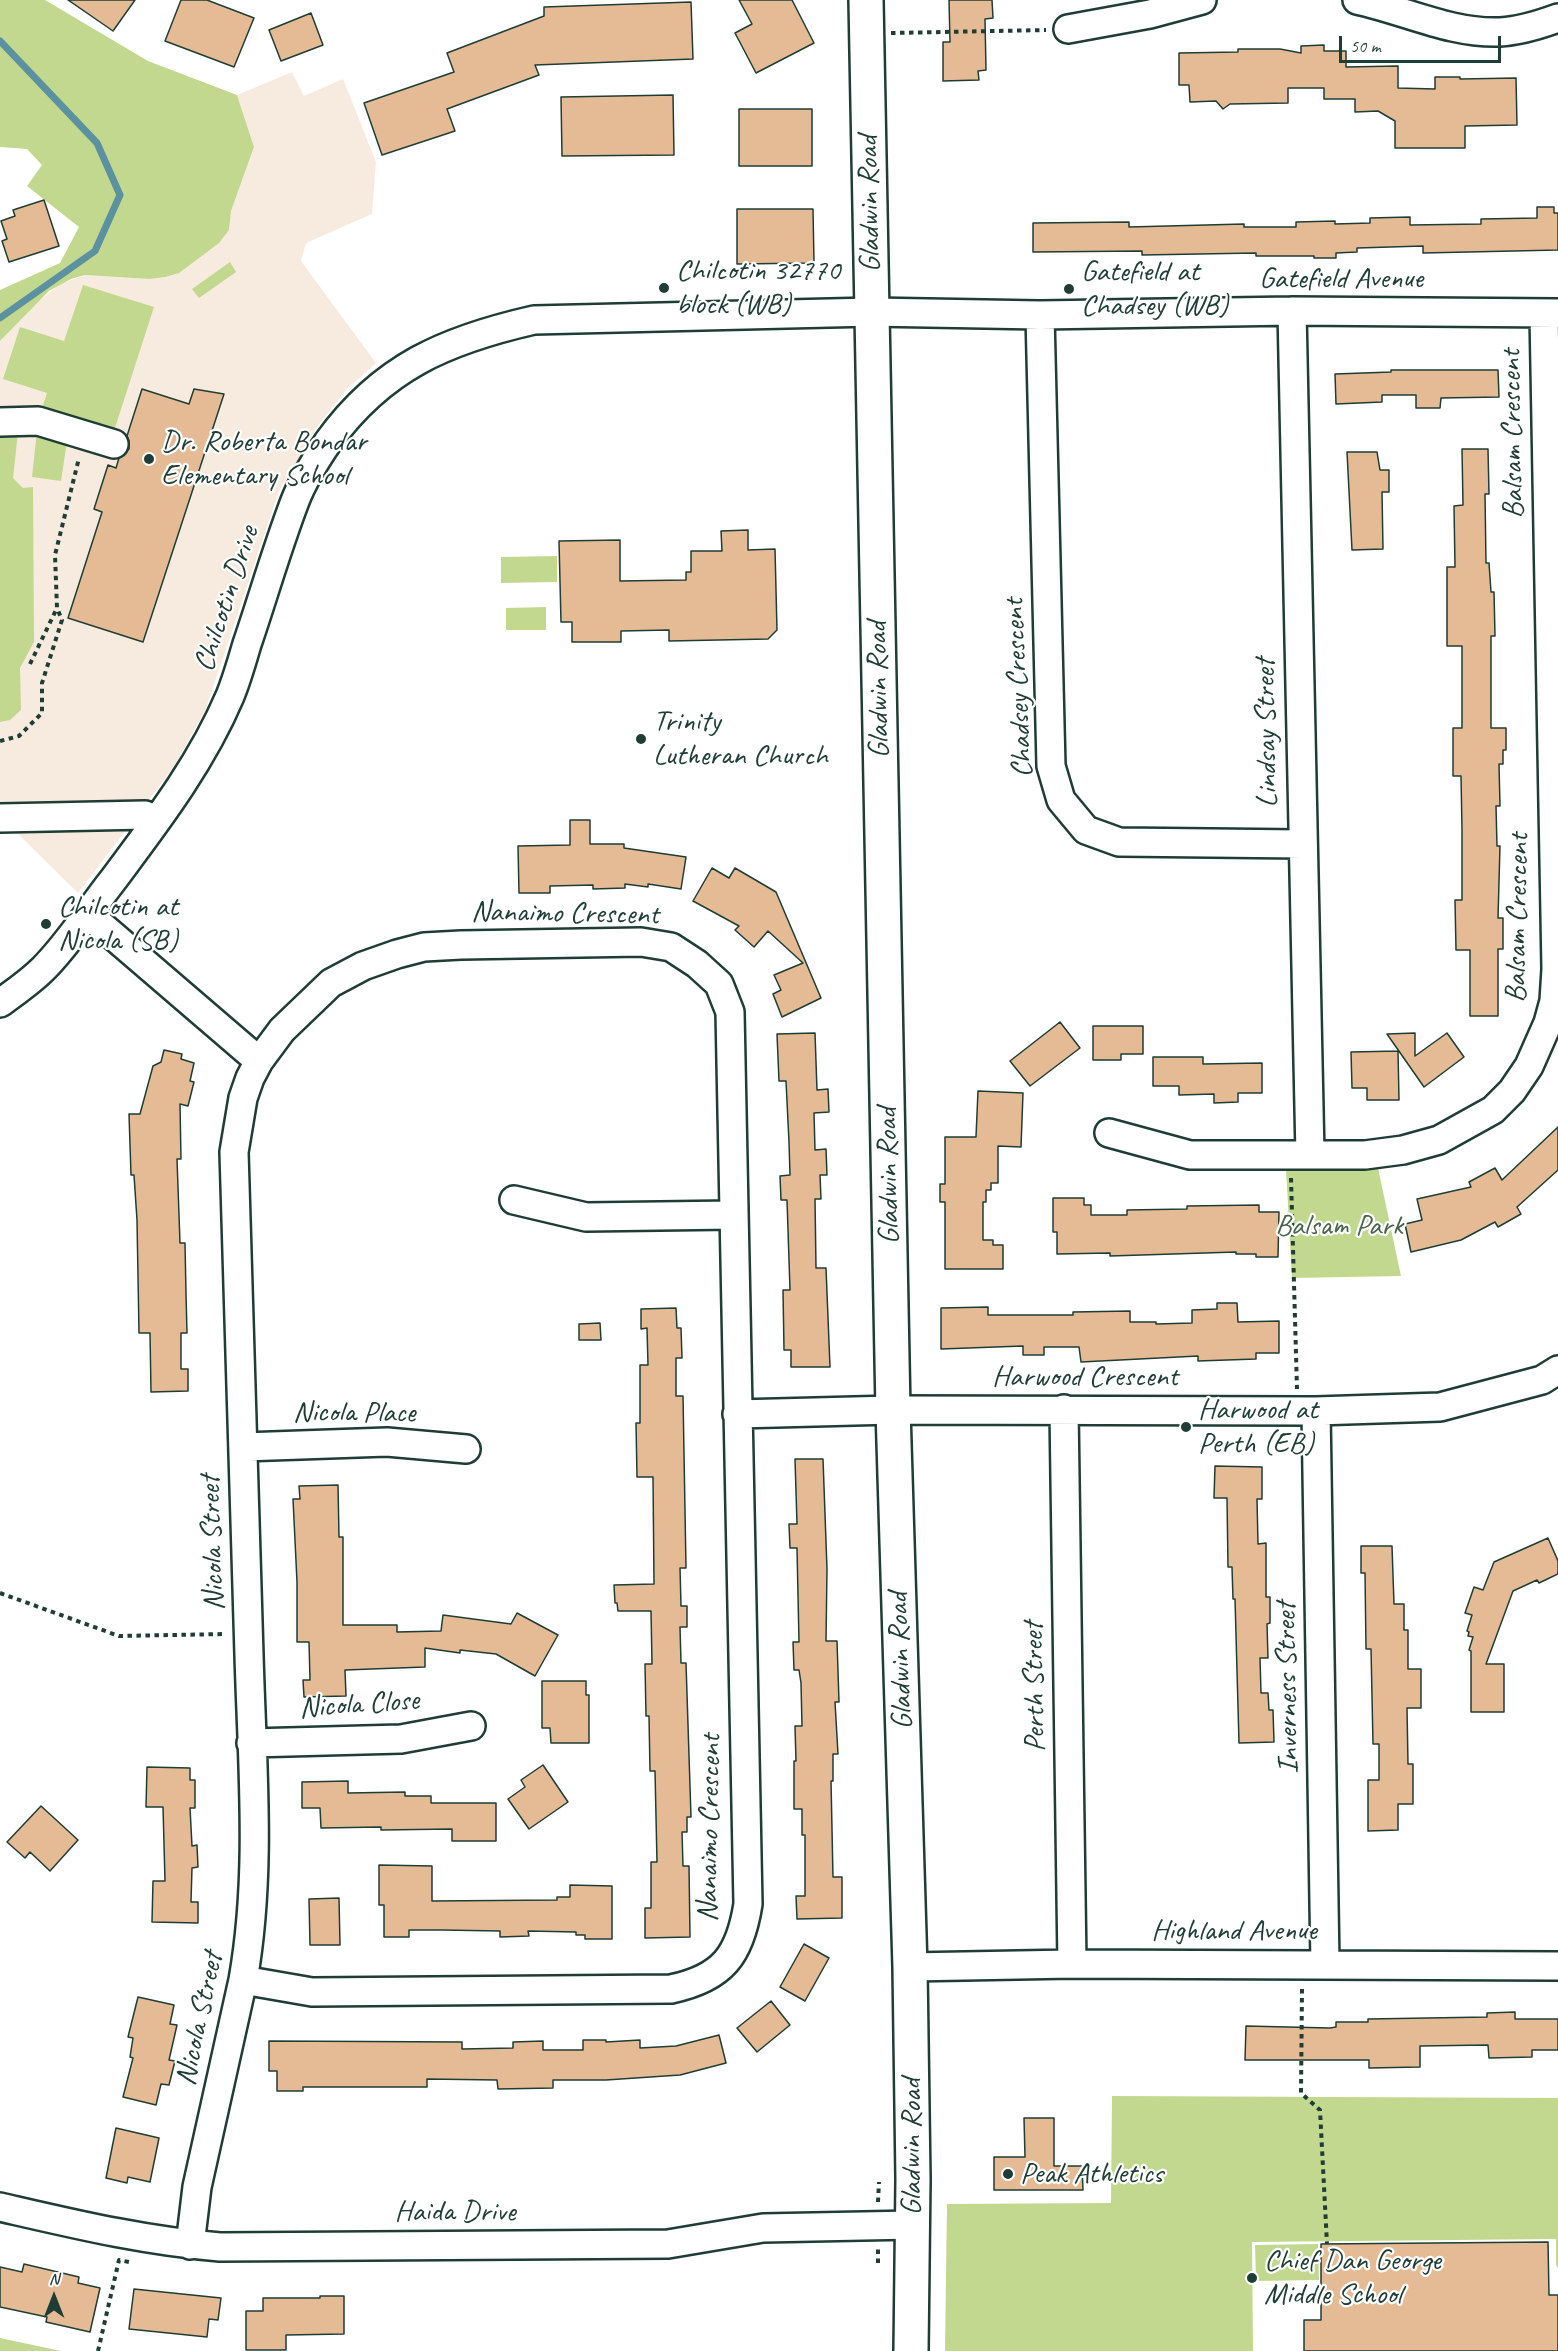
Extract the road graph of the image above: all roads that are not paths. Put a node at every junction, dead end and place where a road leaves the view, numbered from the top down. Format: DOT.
graph roads {
  1 [pos="866,0"];
  2 [pos="1202,0"];
  3 [pos="1357,0"];
  4 [pos="1558,18"];
  5 [pos="1068,29"];
  6 [pos="1292,311"];
  7 [pos="872,312"];
  8 [pos="1551,313"];
  9 [pos="1040,315"];
  10 [pos="0,423"];
  11 [pos="114,444"];
  12 [pos="145,815"];
  13 [pos="0,818"];
  14 [pos="1302,844"];
  15 [pos="89,915"];
  16 [pos="0,1003"];
  17 [pos="259,1061"];
  18 [pos="1109,1133"];
  19 [pos="1300,1155"];
  20 [pos="514,1200"];
  21 [pos="733,1215"];
  22 [pos="1558,1370"];
  23 [pos="1064,1409"];
  24 [pos="893,1410"];
  25 [pos="1307,1411"];
  26 [pos="737,1414"];
  27 [pos="243,1447"];
  28 [pos="466,1449"];
  29 [pos="471,1726"];
  30 [pos="251,1743"];
  31 [pos="1071,1964"];
  32 [pos="1314,1964"];
  33 [pos="1558,1966"];
  34 [pos="910,1967"];
  35 [pos="243,1980"];
  36 [pos="0,2207"];
  37 [pos="913,2224"];
  38 [pos="190,2245"];
  39 [pos="911,2351"];
  1 -- 7 [label="main road, Gladwin Road"];
  2 -- 5 [label="street"];
  3 -- 4 [label="street"];
  6 -- 8 [label="street, Gatefield Avenue"];
  6 -- 9 [label="street, Gatefield Avenue"];
  6 -- 14 [label="street, Lindsay Street"];
  7 -- 9 [label="street, Gatefield Avenue"];
  7 -- 15 [label="street, Chilcotin Drive"];
  7 -- 24 [label="main road, Gladwin Road"];
  8 -- 19 [label="street, Balsam Crescent"];
  9 -- 14 [label="street, Chadsey Crescent"];
  10 -- 11 [label="street"];
  12 -- 13 [label="street"];
  14 -- 19 [label="street, Lindsay Street"];
  15 -- 16 [label="street, Chilcotin Drive"];
  15 -- 17 [label="street"];
  17 -- 21 [label="street, Nanaimo Crescent"];
  17 -- 27 [label="street, Nicola Street"];
  18 -- 19 [label="street, Balsam Crescent"];
  20 -- 21 [label="street"];
  21 -- 26 [label="street, Nanaimo Crescent"];
  22 -- 25 [label="street, Harwood Crescent"];
  23 -- 24 [label="street, Harwood Crescent"];
  23 -- 25 [label="street, Harwood Crescent"];
  23 -- 31 [label="street, Perth Street"];
  24 -- 26 [label="street"];
  24 -- 34 [label="main road, Gladwin Road"];
  25 -- 32 [label="street, Inverness Street"];
  26 -- 35 [label="street, Nanaimo Crescent"];
  27 -- 28 [label="street, Nicola Place"];
  27 -- 30 [label="street, Nicola Street"];
  29 -- 30 [label="street, Nicola Close"];
  30 -- 35 [label="street, Nicola Street"];
  31 -- 32 [label="street, Highland Avenue"];
  31 -- 34 [label="street, Highland Avenue"];
  32 -- 33 [label="street, Highland Avenue"];
  34 -- 37 [label="main road, Gladwin Road"];
  35 -- 38 [label="street, Nicola Street"];
  36 -- 38 [label="street, Haida Drive"];
  37 -- 38 [label="street, Haida Drive"];
  37 -- 39 [label="main road, Gladwin Road"];
}
